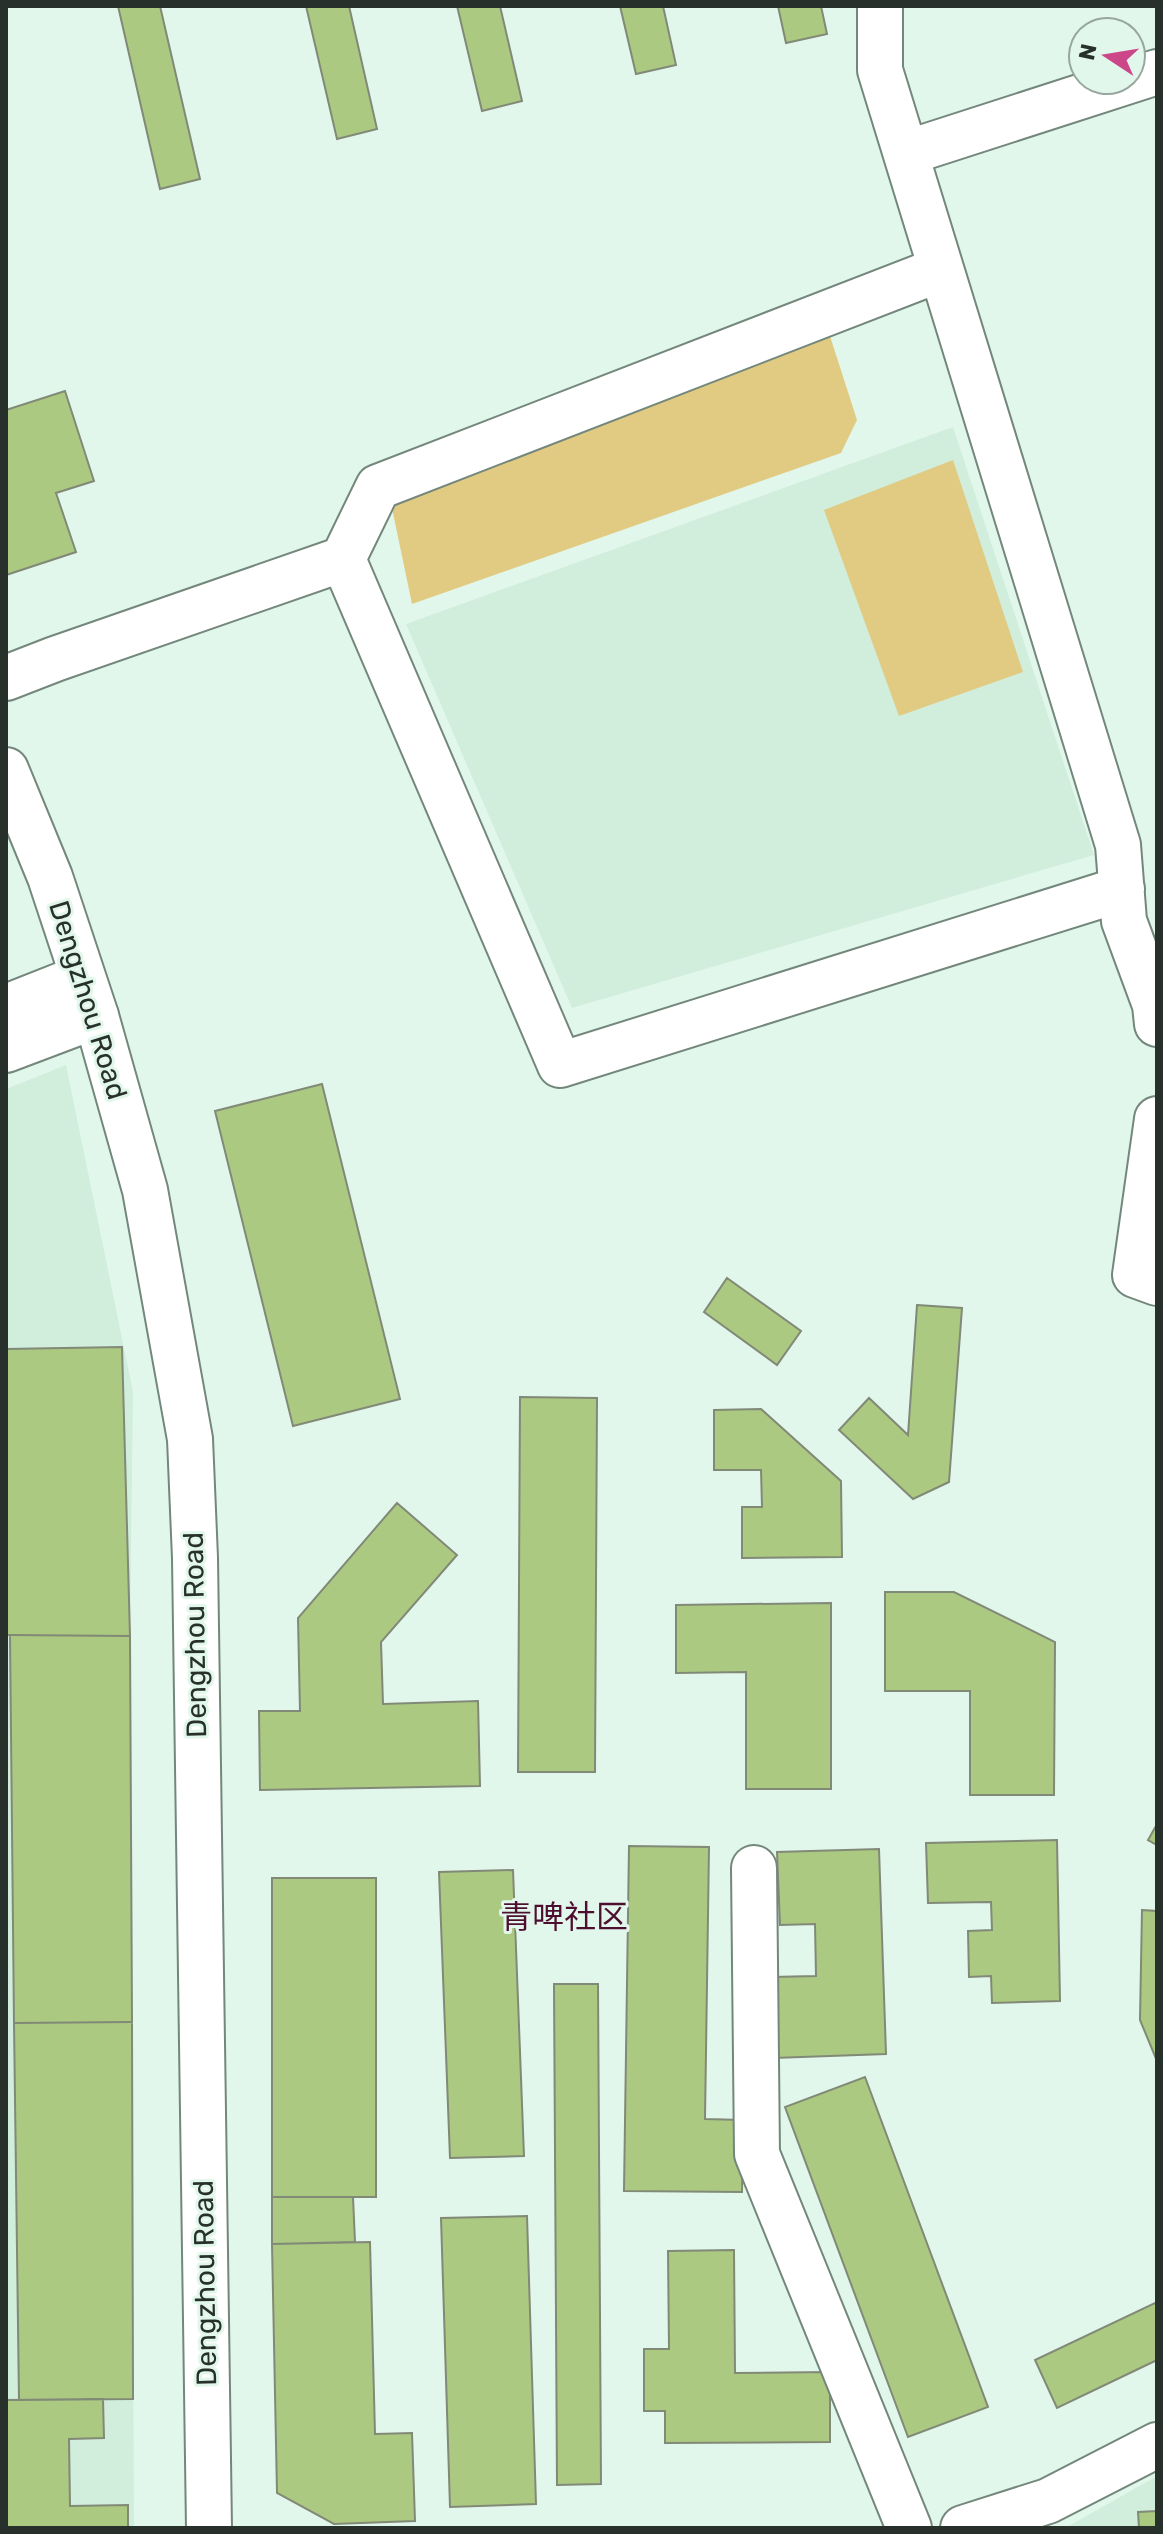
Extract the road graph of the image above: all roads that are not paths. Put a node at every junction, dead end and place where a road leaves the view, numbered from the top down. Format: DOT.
graph roads {
  1 [pos="880,6"];
  2 [pos="1157,72"];
  3 [pos="906,153"];
  4 [pos="941,269"];
  5 [pos="343,559"];
  6 [pos="6,678"];
  7 [pos="6,770"];
  8 [pos="1122,889"];
  9 [pos="89,997"];
  10 [pos="6,1007"];
  11 [pos="1157,1024"];
  12 [pos="6,1050"];
  13 [pos="1157,1119"];
  14 [pos="1157,1283"];
  15 [pos="754,1868"];
  16 [pos="1157,2445"];
  17 [pos="209,2528"];
  18 [pos="909,2528"];
  19 [pos="963,2528"];
  1 -- 3 [label="main road"];
  2 -- 3 [label="main road"];
  3 -- 4 [label="main road"];
  4 -- 5 [label="main road"];
  4 -- 8 [label="main road"];
  5 -- 6 [label="main road"];
  5 -- 8 [label="main road"];
  7 -- 9 [label="main road, Dengzhou Road"];
  8 -- 11 [label="main road"];
  9 -- 10 [label="main road"];
  9 -- 12 [label="main road"];
  9 -- 17 [label="main road, Dengzhou Road"];
  13 -- 14 [label="main road"];
  15 -- 18 [label="main road"];
  16 -- 19 [label="main road"];
}
